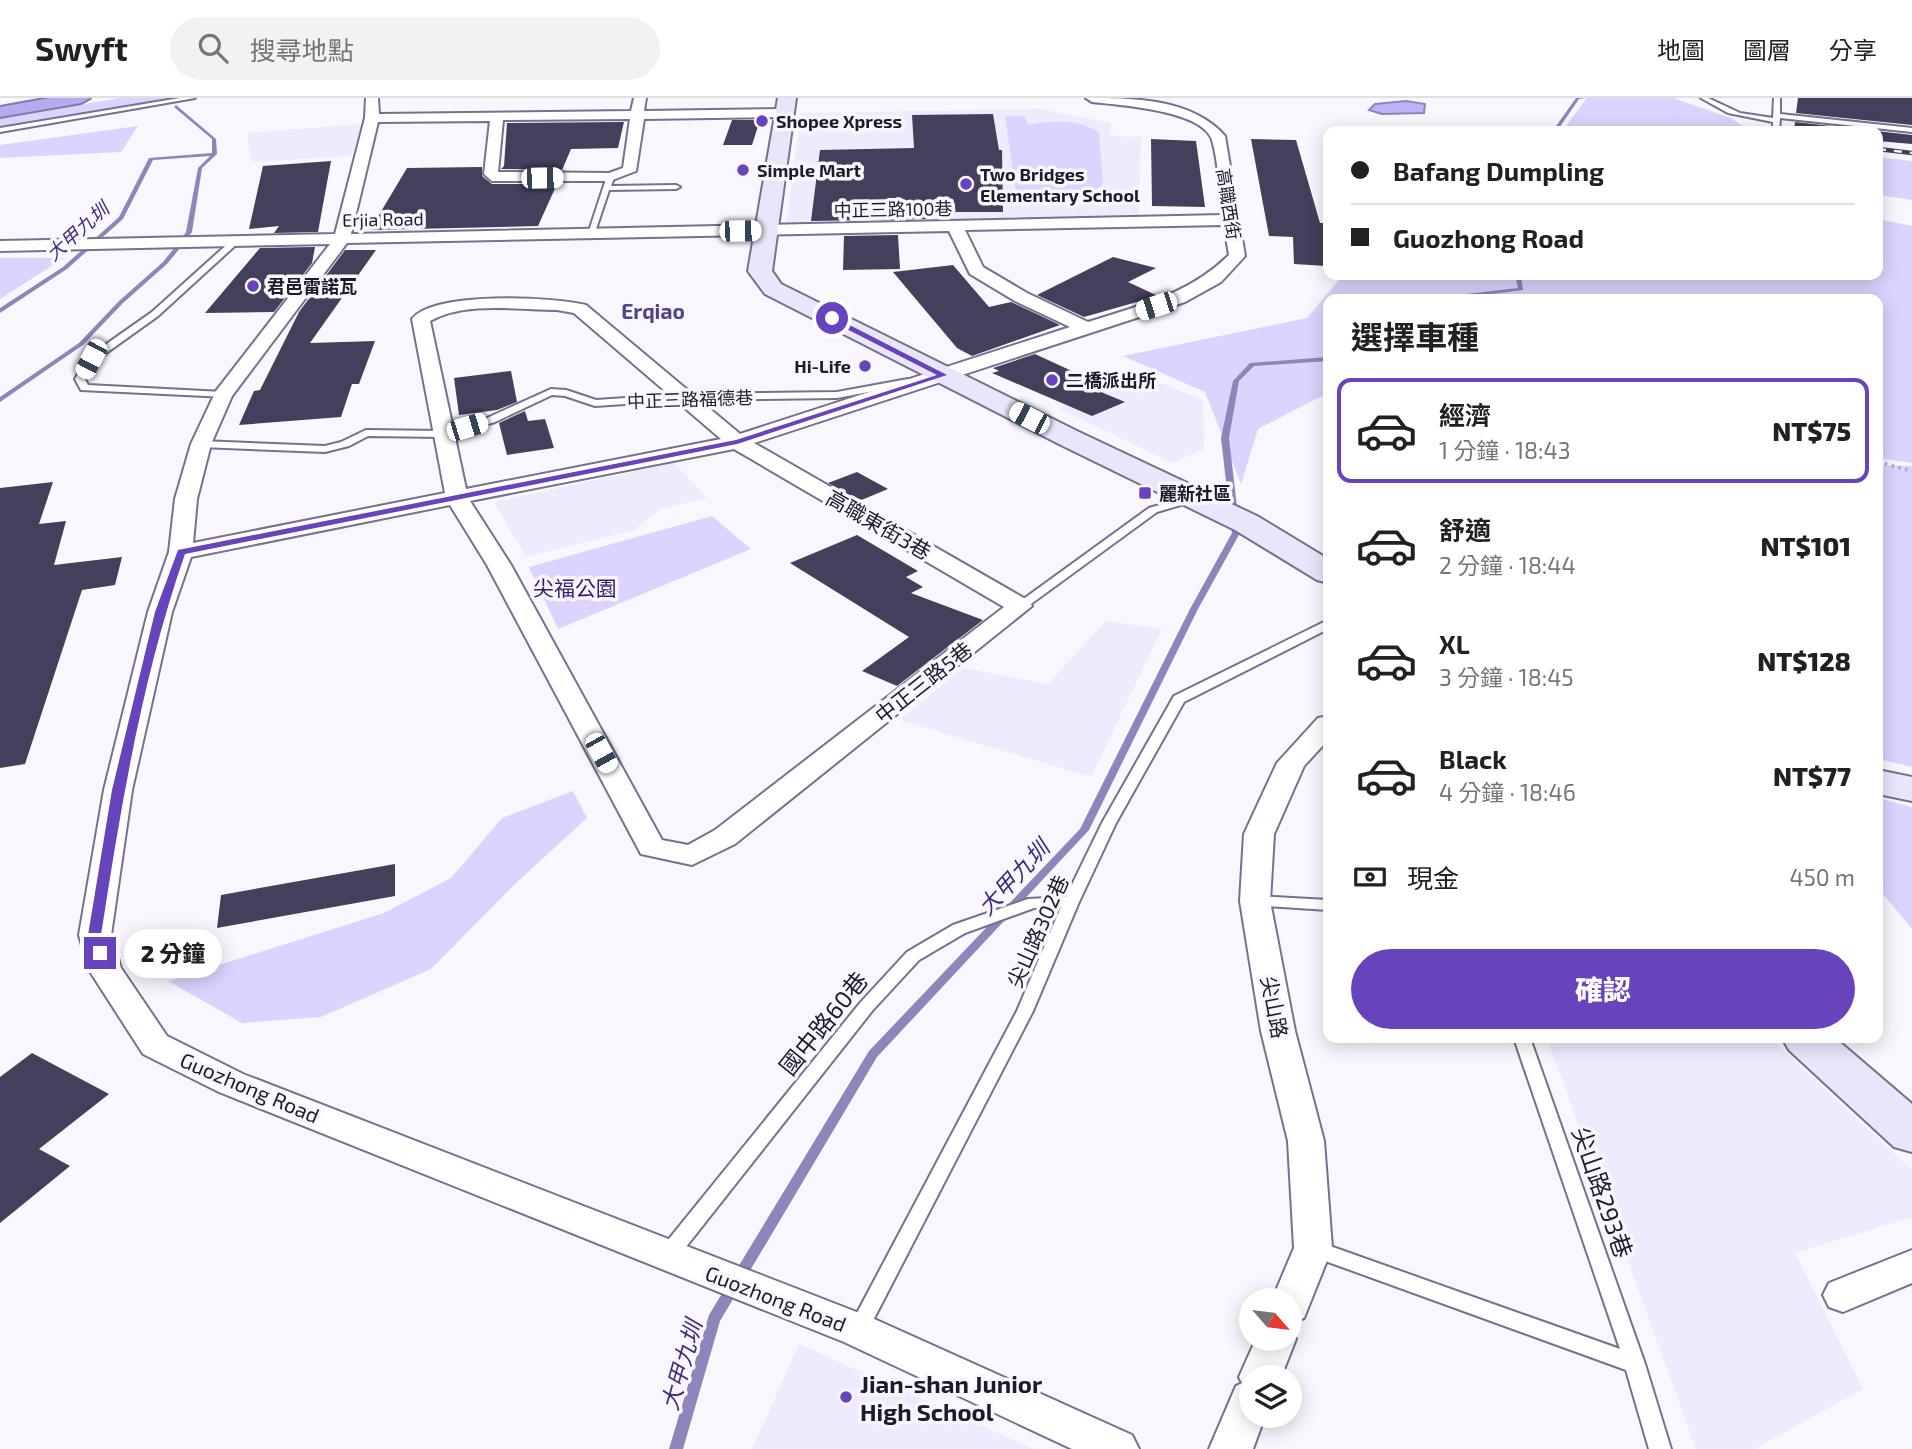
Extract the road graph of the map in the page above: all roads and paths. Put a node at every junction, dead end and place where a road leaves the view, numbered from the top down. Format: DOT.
graph roads {
  1 [pos="18,98"];
  2 [pos="81,98"];
  3 [pos="192,98"];
  4 [pos="640,98"];
  5 [pos="1092,98"];
  6 [pos="1704,98"];
  7 [pos="1777,98"];
  8 [pos="0,101"];
  9 [pos="786,105"];
  10 [pos="372,108"];
  11 [pos="0,113"];
  12 [pos="636,115"];
  13 [pos="497,117"];
  14 [pos="1777,118"];
  15 [pos="1776,126"];
  16 [pos="1867,126"];
  17 [pos="1883,127"];
  18 [pos="0,130"];
  19 [pos="1912,130"];
  20 [pos="608,182"];
  21 [pos="676,187"];
  22 [pos="1231,220"];
  23 [pos="955,227"];
  24 [pos="766,231"];
  25 [pos="590,234"];
  26 [pos="341,240"];
  27 [pos="235,242"];
  28 [pos="0,246"];
  29 [pos="1086,328"];
  30 [pos="944,375"];
  31 [pos="223,396"];
  32 [pos="686,397"];
  33 [pos="444,434"];
  34 [pos="737,442"];
  35 [pos="201,443"];
  36 [pos="1883,463"];
  37 [pos="1912,471"];
  38 [pos="1194,498"];
  39 [pos="457,499"];
  40 [pos="181,552"];
  41 [pos="1323,570"];
  42 [pos="1020,606"];
  43 [pos="1323,627"];
  44 [pos="1323,729"];
  45 [pos="1883,783"];
  46 [pos="1912,789"];
  47 [pos="1255,901"];
  48 [pos="1071,902"];
  49 [pos="1323,905"];
  50 [pos="1524,1043"];
  51 [pos="1811,1043"];
  52 [pos="1912,1133"];
  53 [pos="1313,1248"];
  54 [pos="667,1256"];
  55 [pos="1912,1266"];
  56 [pos="1297,1288"];
  57 [pos="1843,1295"];
  58 [pos="858,1330"];
  59 [pos="1635,1364"];
  60 [pos="1239,1428"];
  61 [pos="1117,1449"];
  62 [pos="1231,1449"];
  63 [pos="1660,1449"];
  1 -- 8 [label="highway"];
  2 -- 11 [label="highway"];
  3 -- 18 [label="lane"];
  4 -- 12 [label="street"];
  5 -- 22 [label="street, 高職西街"];
  6 -- 14 [label="lane"];
  7 -- 14 [label="lane"];
  9 -- 12 [label="street"];
  9 -- 24 [label="street"];
  10 -- 13 [label="street"];
  10 -- 26 [label="street, Guozhong Road"];
  12 -- 13 [label="street"];
  12 -- 20 [label="street"];
  13 -- 20 [label="street"];
  14 -- 15 [label="lane"];
  14 -- 16 [label="lane"];
  17 -- 19 [label="lane"];
  20 -- 21 [label="lane"];
  20 -- 25 [label="lane"];
  22 -- 23 [label="street, 中正三路100巷"];
  22 -- 29 [label="street, 高職西街"];
  23 -- 24 [label="street, 中正三路100巷"];
  23 -- 29 [label="street"];
  24 -- 25 [label="street, Erjia Road"];
  24 -- 30 [label="street"];
  25 -- 26 [label="street, Erjia Road"];
  26 -- 27 [label="street, Erjia Road"];
  26 -- 31 [label="street, Guozhong Road"];
  27 -- 28 [label="street, Erjia Road"];
  27 -- 31 [label="lane"];
  29 -- 30 [label="street, 高職西街"];
  30 -- 32 [label="lane, 中正三路福德巷"];
  30 -- 34 [label="street, 高職西街"];
  30 -- 38 [label="street"];
  31 -- 35 [label="street, Guozhong Road"];
  32 -- 33 [label="lane, 中正三路福德巷"];
  32 -- 33 [label="street, 高職東街3巷"];
  32 -- 34 [label="street, 高職東街3巷"];
  33 -- 35 [label="lane, 中正三路福德巷"];
  33 -- 39 [label="street"];
  34 -- 39 [label="street, 高職西街"];
  34 -- 42 [label="street, 高職東街3巷"];
  35 -- 40 [label="street, Guozhong Road"];
  36 -- 37 [label="path"];
  38 -- 41 [label="street"];
  38 -- 42 [label="lane, 中正三路5巷"];
  39 -- 40 [label="street, 高職西街"];
  39 -- 42 [label="street, 中正三路5巷"];
  40 -- 54 [label="street, Guozhong Road"];
  43 -- 48 [label="lane, 尖山路302巷"];
  44 -- 47 [label="street, 尖山路"];
  45 -- 46 [label="street"];
  47 -- 49 [label="lane"];
  47 -- 53 [label="street, 尖山路"];
  48 -- 54 [label="lane, 國中路60巷"];
  48 -- 58 [label="lane, 尖山路302巷"];
  50 -- 59 [label="lane, 尖山路293巷"];
  51 -- 52 [label="street"];
  53 -- 56 [label="street, 尖山路"];
  53 -- 59 [label="lane"];
  54 -- 58 [label="street, Guozhong Road"];
  55 -- 57 [label="street"];
  58 -- 61 [label="street, Guozhong Road"];
  59 -- 63 [label="lane, 尖山路293巷"];
  60 -- 62 [label="street"];
}
